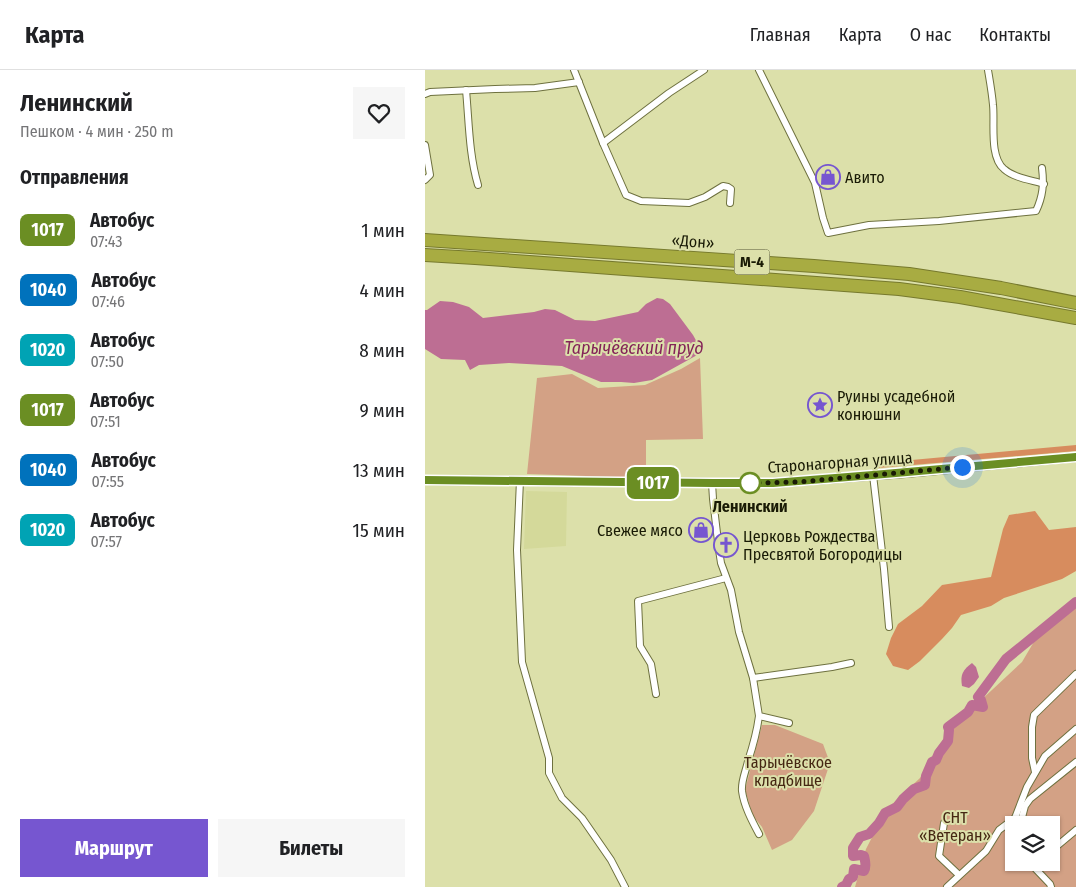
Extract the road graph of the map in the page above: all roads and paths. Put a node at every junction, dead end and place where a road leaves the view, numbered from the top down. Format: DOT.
graph roads {
  1 [pos="704,70"];
  2 [pos="759,70"];
  3 [pos="988,70"];
  4 [pos="575,71"];
  5 [pos="579,82"];
  6 [pos="466,90"];
  7 [pos="425,94"];
  8 [pos="603,143"];
  9 [pos="425,145"];
  10 [pos="1042,168"];
  11 [pos="425,180"];
  12 [pos="1044,184"];
  13 [pos="478,185"];
  14 [pos="730,203"];
  15 [pos="425,240"];
  16 [pos="425,256"];
  17 [pos="1076,303"];
  18 [pos="1076,318"];
  19 [pos="1076,457"];
  20 [pos="873,475"];
  21 [pos="425,480"];
  22 [pos="520,480"];
  23 [pos="713,483"];
  24 [pos="726,578"];
  25 [pos="889,628"];
  26 [pos="851,663"];
  27 [pos="1076,674"];
  28 [pos="753,678"];
  29 [pos="656,694"];
  30 [pos="759,716"];
  31 [pos="789,723"];
  32 [pos="1076,729"];
  33 [pos="1076,762"];
  34 [pos="1035,772"];
  35 [pos="1022,816"];
  36 [pos="944,823"];
  37 [pos="1076,830"];
  38 [pos="759,834"];
  39 [pos="1060,843"];
  40 [pos="1039,871"];
  41 [pos="959,875"];
  42 [pos="625,887"];
  43 [pos="947,887"];
  44 [pos="1051,887"];
  1 -- 8 [label="street"];
  2 -- 12 [label="street"];
  3 -- 12 [label="street"];
  4 -- 5 [label="street"];
  5 -- 6 [label="street"];
  5 -- 8 [label="street"];
  6 -- 7 [label="street"];
  6 -- 13 [label="street"];
  8 -- 14 [label="street"];
  9 -- 11 [label="street"];
  10 -- 12 [label="street"];
  15 -- 17 [label="highway, «Дон» / М-4"];
  16 -- 18 [label="highway, «Дон» / М-4"];
  19 -- 20 [label="main road, Старонагорная улица"];
  20 -- 23 [label="main road, Старонагорная улица"];
  20 -- 25 [label="street"];
  21 -- 22 [label="main road, Старонагорная улица"];
  22 -- 23 [label="main road, Старонагорная улица"];
  22 -- 42 [label="street"];
  23 -- 24 [label="street"];
  24 -- 28 [label="street"];
  24 -- 29 [label="street"];
  26 -- 28 [label="street"];
  27 -- 34 [label="street"];
  28 -- 30 [label="street"];
  30 -- 31 [label="street"];
  30 -- 38 [label="street"];
  32 -- 34 [label="street"];
  33 -- 35 [label="street"];
  34 -- 41 [label="street"];
  36 -- 41 [label="street"];
  37 -- 39 [label="street"];
  40 -- 44 [label="street"];
  41 -- 43 [label="street"];
}
